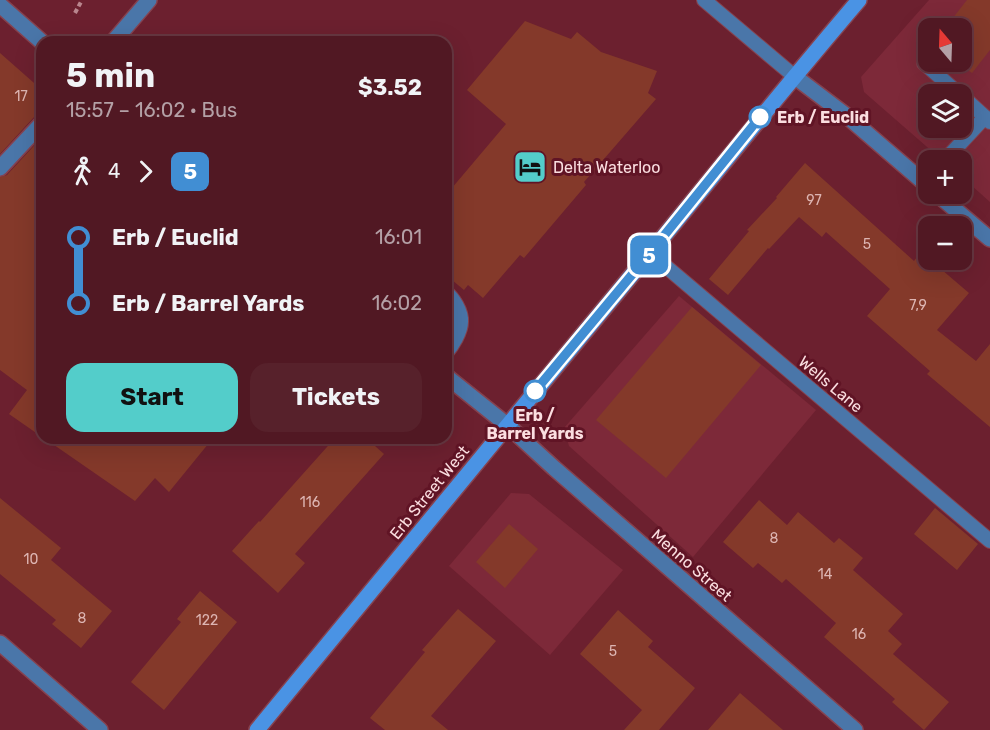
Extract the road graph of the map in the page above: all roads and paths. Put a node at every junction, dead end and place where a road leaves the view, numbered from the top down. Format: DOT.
graph roads {
  1 [pos="82,0"];
  2 [pos="149,0"];
  3 [pos="704,0"];
  4 [pos="859,0"];
  5 [pos="0,5"];
  6 [pos="75,13"];
  7 [pos="118,36"];
  8 [pos="36,37"];
  9 [pos="934,72"];
  10 [pos="794,76"];
  11 [pos="948,84"];
  12 [pos="972,106"];
  13 [pos="987,120"];
  14 [pos="36,129"];
  15 [pos="956,150"];
  16 [pos="0,168"];
  17 [pos="918,176"];
  18 [pos="950,204"];
  19 [pos="990,239"];
  20 [pos="650,253"];
  21 [pos="452,298"];
  22 [pos="452,346"];
  23 [pos="452,381"];
  24 [pos="507,425"];
  25 [pos="990,541"];
  26 [pos="0,644"];
  27 [pos="100,730"];
  28 [pos="257,730"];
  29 [pos="855,730"];
  1 -- 6 [label="path"];
  2 -- 7 [label="street"];
  3 -- 10 [label="lane"];
  4 -- 10 [label="main road, Erb Street West"];
  5 -- 8 [label="street"];
  9 -- 11 [label="lane"];
  10 -- 17 [label="street"];
  10 -- 20 [label="main road, Erb Street West"];
  12 -- 13 [label="lane"];
  13 -- 15 [label="lane"];
  14 -- 16 [label="street"];
  18 -- 19 [label="street"];
  20 -- 24 [label="main road, Erb Street West"];
  20 -- 25 [label="lane, Wells Lane"];
  21 -- 22 [label="lane"];
  23 -- 24 [label="street, Menno Street"];
  24 -- 28 [label="main road, Erb Street West"];
  24 -- 29 [label="street, Menno Street"];
  26 -- 27 [label="street"];
}
